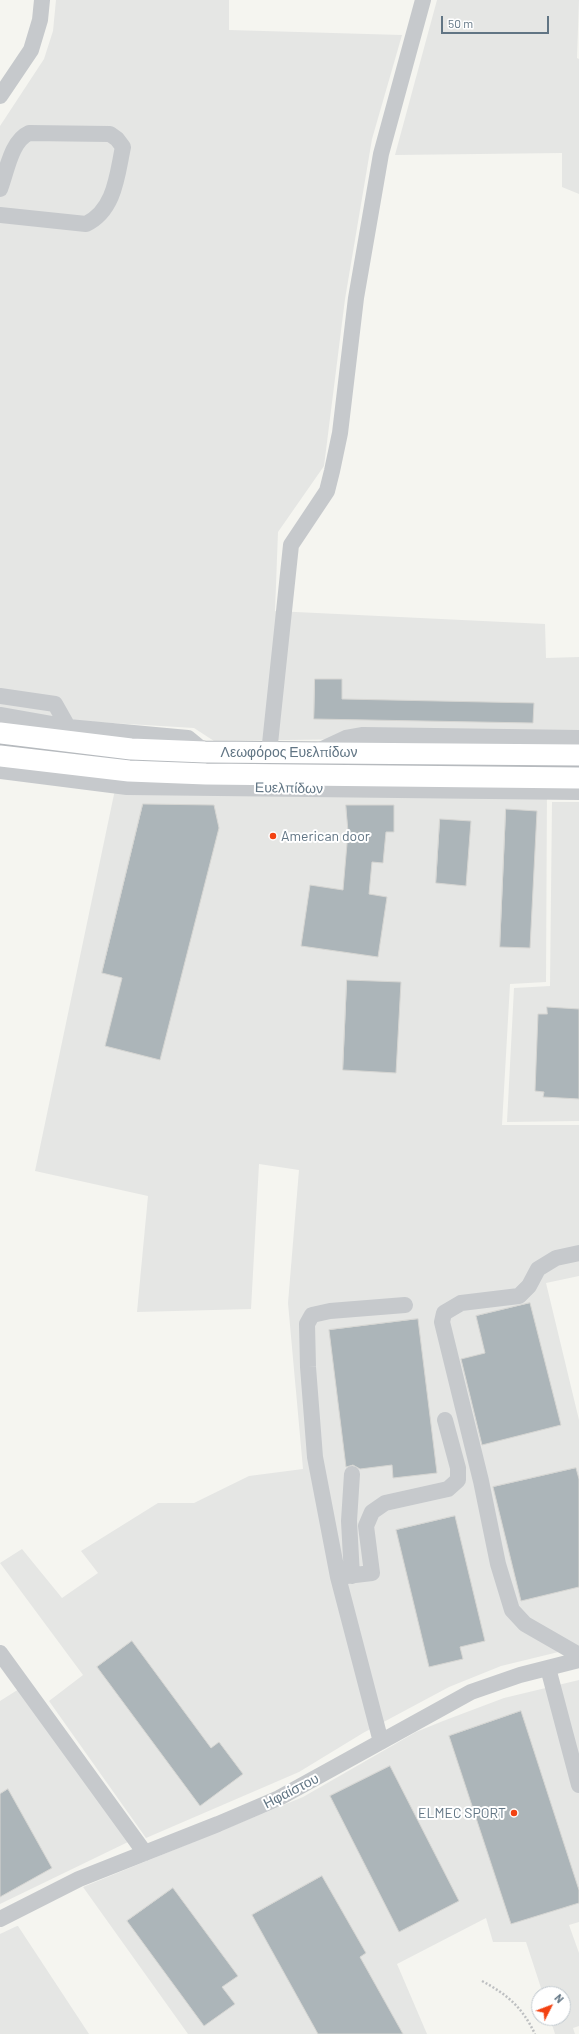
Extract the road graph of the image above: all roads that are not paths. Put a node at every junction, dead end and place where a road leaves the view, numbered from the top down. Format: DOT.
graph roads {
  1 [pos="42,0"];
  2 [pos="423,0"];
  3 [pos="0,96"];
  4 [pos="0,189"];
  5 [pos="0,215"];
  6 [pos="0,696"];
  7 [pos="0,715"];
  8 [pos="68,727"];
  9 [pos="12,729"];
  10 [pos="579,738"];
  11 [pos="205,752"];
  12 [pos="316,752"];
  13 [pos="269,753"];
  14 [pos="579,755"];
  15 [pos="0,756"];
  16 [pos="0,771"];
  17 [pos="579,778"];
  18 [pos="128,779"];
  19 [pos="321,782"];
  20 [pos="579,792"];
  21 [pos="579,1253"];
  22 [pos="405,1305"];
  23 [pos="445,1420"];
  24 [pos="352,1474"];
  25 [pos="345,1577"];
  26 [pos="0,1653"];
  27 [pos="579,1654"];
  28 [pos="579,1660"];
  29 [pos="548,1668"];
  30 [pos="381,1742"];
  31 [pos="579,1785"];
  32 [pos="145,1853"];
  33 [pos="0,1919"];
  1 -- 3 [label="street"];
  2 -- 13 [label="street"];
  4 -- 5 [label="street"];
  6 -- 8 [label="street"];
  7 -- 9 [label="street"];
  8 -- 9 [label="street"];
  8 -- 11 [label="street"];
  9 -- 11 [label="main road, Λεωφόρος Ευελπίδων"];
  10 -- 12 [label="street"];
  11 -- 13 [label="main road, Λεωφόρος Ευελπίδων"];
  12 -- 13 [label="main road, Λεωφόρος Ευελπίδων"];
  12 -- 14 [label="main road, Λεωφόρος Ευελπίδων"];
  15 -- 18 [label="main road, Λεωφόρος Ευελπίδων"];
  16 -- 18 [label="street"];
  17 -- 19 [label="main road, Λεωφόρος Ευελπίδων"];
  18 -- 19 [label="main road, Λεωφόρος Ευελπίδων"];
  19 -- 20 [label="street, Ευελπίδων"];
  21 -- 27 [label="street"];
  22 -- 25 [label="street"];
  23 -- 25 [label="street"];
  24 -- 25 [label="street"];
  25 -- 30 [label="street"];
  26 -- 32 [label="street"];
  28 -- 29 [label="street, Ηφαίστου"];
  29 -- 30 [label="street, Ηφαίστου"];
  29 -- 31 [label="street"];
  30 -- 32 [label="street, Ηφαίστου"];
  32 -- 33 [label="street, Ηφαίστου"];
}
